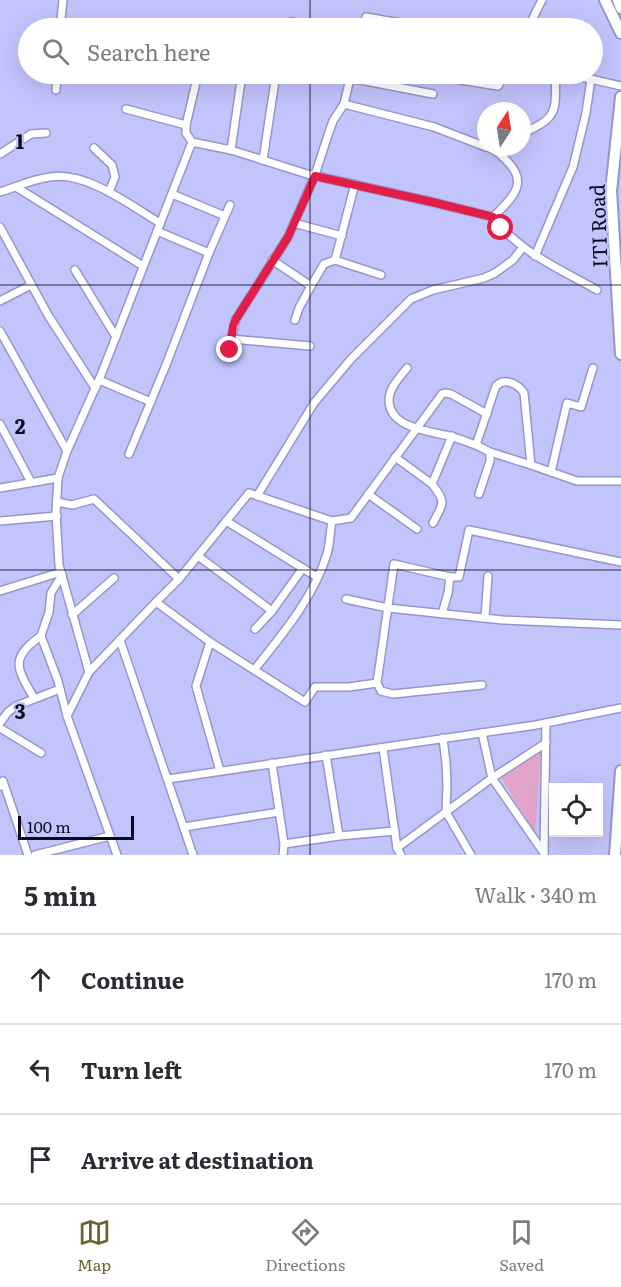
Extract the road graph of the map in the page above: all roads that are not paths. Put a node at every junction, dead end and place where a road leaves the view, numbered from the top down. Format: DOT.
graph roads {
  1 [pos="63,0"];
  2 [pos="542,0"];
  3 [pos="605,0"];
  4 [pos="618,0"];
  5 [pos="621,8"];
  6 [pos="61,18"];
  7 [pos="533,18"];
  8 [pos="621,33"];
  9 [pos="603,82"];
  10 [pos="56,84"];
  11 [pos="196,84"];
  12 [pos="241,84"];
  13 [pos="274,84"];
  14 [pos="348,84"];
  15 [pos="387,84"];
  16 [pos="556,84"];
  17 [pos="590,84"];
  18 [pos="621,86"];
  19 [pos="56,90"];
  20 [pos="433,94"];
  21 [pos="621,97"];
  22 [pos="344,104"];
  23 [pos="126,109"];
  24 [pos="186,125"];
  25 [pos="531,129"];
  26 [pos="46,133"];
  27 [pos="192,142"];
  28 [pos="477,144"];
  29 [pos="94,148"];
  30 [pos="231,150"];
  31 [pos="0,154"];
  32 [pos="504,156"];
  33 [pos="263,160"];
  34 [pos="315,176"];
  35 [pos="355,184"];
  36 [pos="16,187"];
  37 [pos="0,192"];
  38 [pos="109,192"];
  39 [pos="172,194"];
  40 [pos="230,205"];
  41 [pos="225,216"];
  42 [pos="493,217"];
  43 [pos="160,223"];
  44 [pos="294,223"];
  45 [pos="0,227"];
  46 [pos="157,231"];
  47 [pos="342,236"];
  48 [pos="523,247"];
  49 [pos="209,253"];
  50 [pos="535,256"];
  51 [pos="272,260"];
  52 [pos="335,260"];
  53 [pos="143,266"];
  54 [pos="75,270"];
  55 [pos="381,275"];
  56 [pos="31,285"];
  57 [pos="311,286"];
  58 [pos="597,290"];
  59 [pos="0,301"];
  60 [pos="296,320"];
  61 [pos="0,331"];
  62 [pos="116,337"];
  63 [pos="231,339"];
  64 [pos="310,346"];
  65 [pos="230,350"];
  66 [pos="621,354"];
  67 [pos="407,368"];
  68 [pos="593,368"];
  69 [pos="99,380"];
  70 [pos="95,388"];
  71 [pos="151,402"];
  72 [pos="487,414"];
  73 [pos="0,424"];
  74 [pos="416,428"];
  75 [pos="452,436"];
  76 [pos="476,445"];
  77 [pos="67,451"];
  78 [pos="490,452"];
  79 [pos="129,454"];
  80 [pos="395,457"];
  81 [pos="531,465"];
  82 [pos="551,472"];
  83 [pos="58,478"];
  84 [pos="621,481"];
  85 [pos="31,482"];
  86 [pos="432,484"];
  87 [pos="0,488"];
  88 [pos="368,494"];
  89 [pos="479,494"];
  90 [pos="257,496"];
  91 [pos="57,502"];
  92 [pos="57,516"];
  93 [pos="0,521"];
  94 [pos="226,521"];
  95 [pos="332,521"];
  96 [pos="433,523"];
  97 [pos="417,529"];
  98 [pos="198,556"];
  99 [pos="621,562"];
  100 [pos="303,568"];
  101 [pos="61,574"];
  102 [pos="488,576"];
  103 [pos="450,577"];
  104 [pos="114,578"];
  105 [pos="317,578"];
  106 [pos="179,579"];
  107 [pos="0,591"];
  108 [pos="346,599"];
  109 [pos="156,602"];
  110 [pos="388,608"];
  111 [pos="272,610"];
  112 [pos="442,614"];
  113 [pos="72,615"];
  114 [pos="485,618"];
  115 [pos="621,625"];
  116 [pos="255,629"];
  117 [pos="41,636"];
  118 [pos="120,640"];
  119 [pos="210,642"];
  120 [pos="254,670"];
  121 [pos="89,672"];
  122 [pos="377,683"];
  123 [pos="482,685"];
  124 [pos="60,689"];
  125 [pos="34,698"];
  126 [pos="621,708"];
  127 [pos="67,716"];
  128 [pos="0,723"];
  129 [pos="546,723"];
  130 [pos="0,728"];
  131 [pos="482,733"];
  132 [pos="443,738"];
  133 [pos="546,743"];
  134 [pos="383,748"];
  135 [pos="41,753"];
  136 [pos="326,755"];
  137 [pos="272,763"];
  138 [pos="220,771"];
  139 [pos="621,771"];
  140 [pos="492,777"];
  141 [pos="168,779"];
  142 [pos="1,782"];
  143 [pos="279,812"];
  144 [pos="446,812"];
  145 [pos="184,827"];
  146 [pos="395,831"];
  147 [pos="110,836"];
  148 [pos="339,836"];
  149 [pos="284,844"];
  150 [pos="397,848"];
  151 [pos="544,854"];
  152 [pos="28,855"];
  153 [pos="35,855"];
  154 [pos="117,855"];
  155 [pos="193,855"];
  156 [pos="283,855"];
  157 [pos="401,855"];
  158 [pos="471,855"];
  159 [pos="615,855"];
  1 -- 6 [label="street"];
  2 -- 7 [label="street"];
  3 -- 8 [label="main road"];
  4 -- 5 [label="main road"];
  9 -- 18 [label="street"];
  10 -- 19 [label="street"];
  11 -- 24 [label="street"];
  12 -- 30 [label="street"];
  13 -- 33 [label="street"];
  14 -- 22 [label="street"];
  15 -- 20 [label="street"];
  16 -- 25 [label="street"];
  17 -- 50 [label="street"];
  21 -- 66 [label="main road, ITI Road"];
  22 -- 28 [label="street"];
  22 -- 34 [label="street"];
  23 -- 24 [label="street"];
  24 -- 27 [label="street"];
  26 -- 31 [label="street"];
  27 -- 30 [label="street"];
  27 -- 39 [label="street"];
  29 -- 38 [label="street"];
  30 -- 33 [label="street"];
  32 -- 42 [label="street"];
  33 -- 34 [label="street"];
  34 -- 35 [label="street"];
  34 -- 44 [label="street"];
  35 -- 42 [label="street"];
  35 -- 47 [label="street"];
  36 -- 37 [label="street"];
  36 -- 38 [label="street"];
  36 -- 53 [label="street"];
  38 -- 43 [label="street"];
  39 -- 41 [label="street"];
  39 -- 43 [label="street"];
  40 -- 41 [label="street"];
  41 -- 49 [label="street"];
  42 -- 48 [label="street"];
  43 -- 46 [label="street"];
  44 -- 47 [label="street"];
  44 -- 51 [label="street"];
  45 -- 56 [label="street"];
  46 -- 49 [label="street"];
  46 -- 53 [label="street"];
  47 -- 52 [label="street"];
  48 -- 50 [label="street"];
  48 -- 90 [label="street"];
  49 -- 71 [label="street"];
  50 -- 58 [label="street"];
  51 -- 57 [label="street"];
  51 -- 63 [label="street"];
  52 -- 55 [label="street"];
  52 -- 57 [label="street"];
  53 -- 62 [label="street"];
  54 -- 62 [label="street"];
  56 -- 59 [label="street"];
  56 -- 70 [label="street"];
  57 -- 60 [label="street"];
  61 -- 77 [label="street"];
  62 -- 69 [label="street"];
  63 -- 64 [label="street"];
  63 -- 65 [label="street"];
  67 -- 74 [label="street"];
  68 -- 82 [label="street"];
  69 -- 70 [label="street"];
  69 -- 71 [label="street"];
  70 -- 77 [label="street"];
  71 -- 79 [label="street"];
  72 -- 74 [label="street"];
  72 -- 76 [label="street"];
  72 -- 81 [label="street"];
  73 -- 85 [label="street"];
  74 -- 75 [label="street"];
  74 -- 80 [label="street"];
  75 -- 76 [label="street"];
  75 -- 86 [label="street"];
  76 -- 78 [label="street"];
  77 -- 83 [label="street"];
  78 -- 81 [label="street"];
  78 -- 89 [label="street"];
  80 -- 86 [label="street"];
  80 -- 88 [label="street"];
  81 -- 82 [label="street"];
  82 -- 84 [label="street"];
  83 -- 85 [label="street"];
  83 -- 91 [label="street"];
  85 -- 87 [label="street"];
  86 -- 96 [label="street"];
  88 -- 95 [label="street"];
  88 -- 97 [label="street"];
  90 -- 94 [label="street"];
  90 -- 95 [label="street"];
  91 -- 92 [label="street"];
  91 -- 106 [label="street"];
  92 -- 93 [label="street"];
  92 -- 101 [label="street"];
  94 -- 98 [label="street"];
  94 -- 100 [label="street"];
  95 -- 105 [label="street"];
  98 -- 106 [label="street"];
  98 -- 111 [label="street"];
  99 -- 103 [label="street"];
  100 -- 105 [label="street"];
  100 -- 111 [label="street"];
  101 -- 107 [label="street"];
  101 -- 113 [label="street"];
  101 -- 117 [label="street"];
  102 -- 114 [label="street"];
  103 -- 110 [label="street"];
  103 -- 112 [label="street"];
  104 -- 113 [label="street"];
  105 -- 120 [label="street"];
  106 -- 109 [label="street"];
  108 -- 110 [label="street"];
  109 -- 118 [label="street"];
  109 -- 119 [label="street"];
  110 -- 112 [label="street"];
  110 -- 122 [label="street"];
  111 -- 116 [label="street"];
  112 -- 114 [label="street"];
  113 -- 121 [label="street"];
  114 -- 115 [label="street"];
  117 -- 124 [label="street"];
  117 -- 125 [label="street"];
  118 -- 121 [label="street"];
  118 -- 141 [label="street"];
  119 -- 120 [label="street"];
  119 -- 138 [label="street"];
  120 -- 122 [label="street"];
  121 -- 127 [label="street"];
  122 -- 123 [label="street"];
  124 -- 125 [label="street"];
  124 -- 127 [label="street"];
  125 -- 128 [label="street"];
  126 -- 129 [label="street"];
  127 -- 147 [label="street"];
  129 -- 131 [label="street"];
  129 -- 133 [label="street"];
  130 -- 135 [label="street"];
  131 -- 132 [label="street"];
  131 -- 140 [label="street"];
  132 -- 134 [label="street"];
  132 -- 144 [label="street"];
  133 -- 140 [label="street"];
  133 -- 151 [label="street"];
  134 -- 136 [label="street"];
  134 -- 146 [label="street"];
  136 -- 137 [label="street"];
  136 -- 148 [label="street"];
  137 -- 138 [label="street"];
  137 -- 143 [label="street"];
  138 -- 141 [label="street"];
  139 -- 159 [label="main road"];
  140 -- 144 [label="street"];
  140 -- 151 [label="street"];
  141 -- 145 [label="street"];
  142 -- 152 [label="street"];
  143 -- 145 [label="street"];
  143 -- 149 [label="street"];
  144 -- 150 [label="street"];
  144 -- 158 [label="street"];
  145 -- 155 [label="street"];
  146 -- 148 [label="street"];
  146 -- 150 [label="street"];
  147 -- 153 [label="street"];
  147 -- 154 [label="street"];
  148 -- 149 [label="street"];
  149 -- 156 [label="street"];
  150 -- 157 [label="street"];
}
